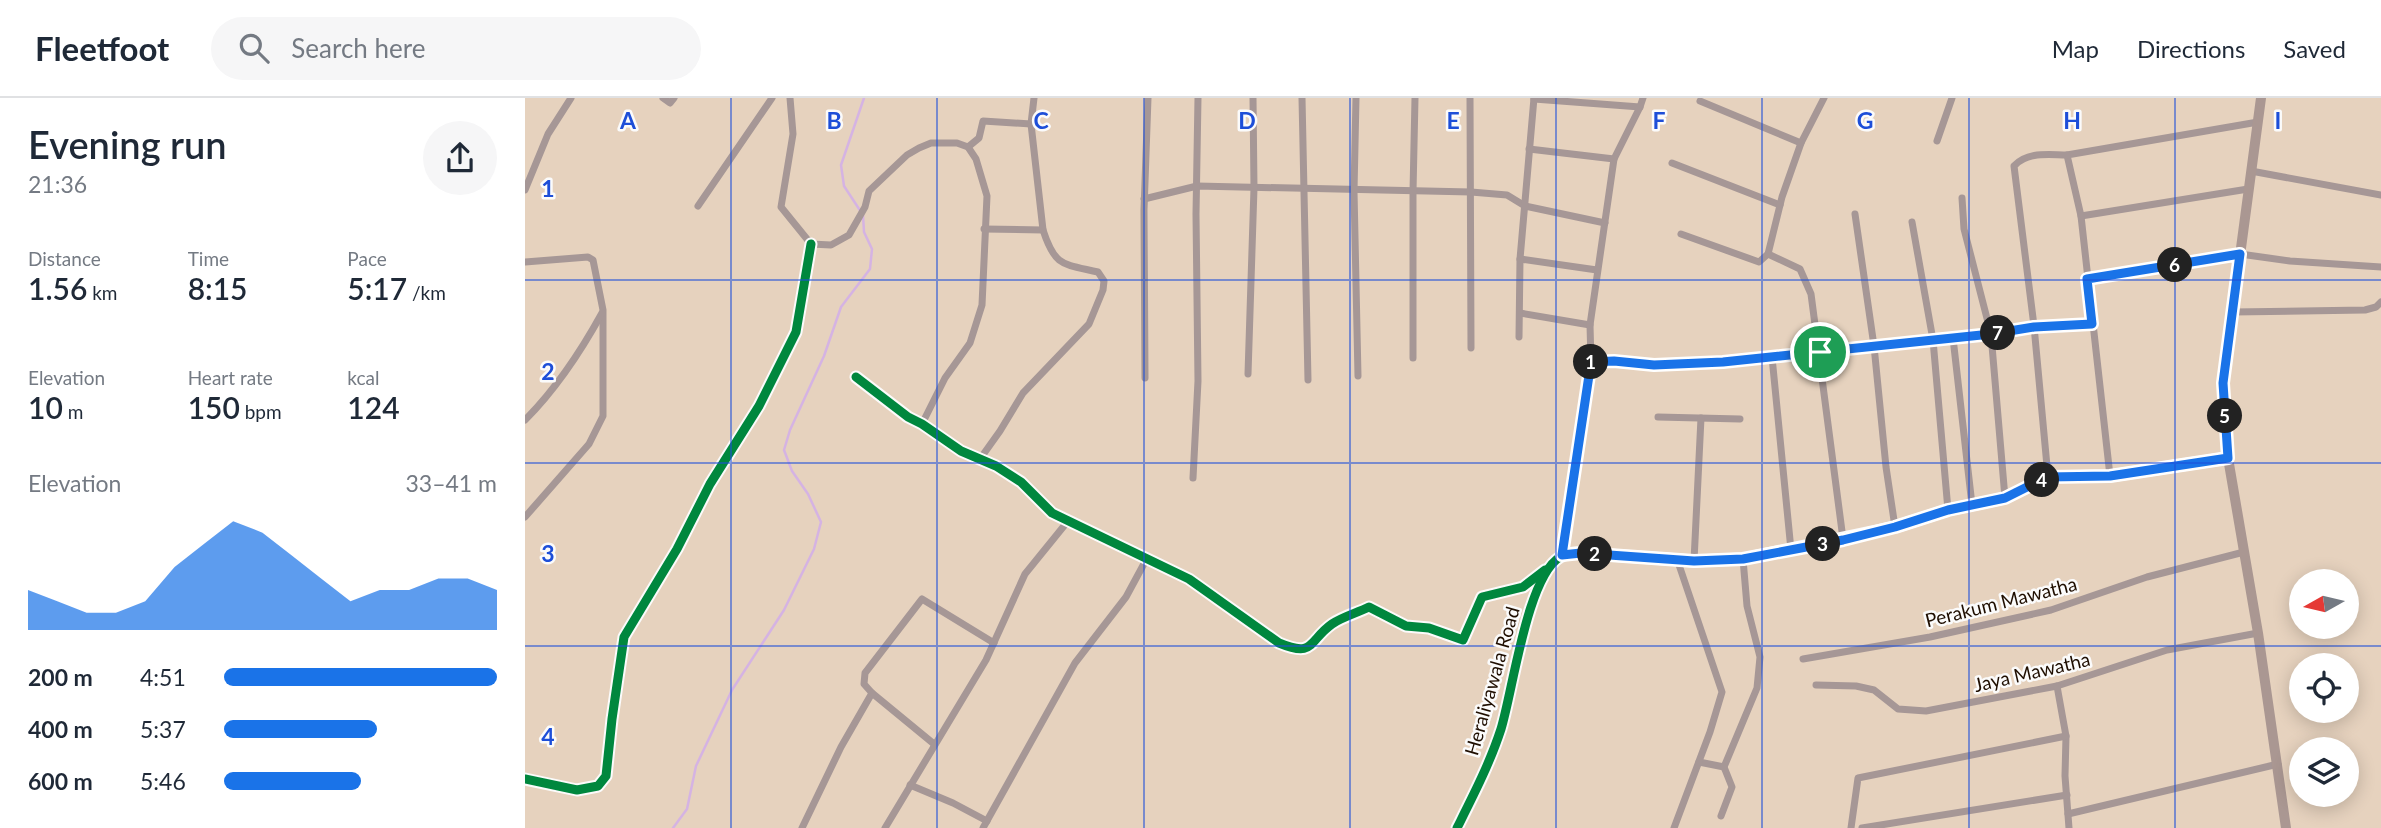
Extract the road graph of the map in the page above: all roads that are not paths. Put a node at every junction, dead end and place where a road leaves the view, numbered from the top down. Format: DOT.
graph roads {
  1 [pos="571,98"];
  2 [pos="663,98"];
  3 [pos="674,98"];
  4 [pos="772,98"];
  5 [pos="790,98"];
  6 [pos="1034,98"];
  7 [pos="1148,98"];
  8 [pos="1198,98"];
  9 [pos="1253,98"];
  10 [pos="1302,98"];
  11 [pos="1356,98"];
  12 [pos="1415,98"];
  13 [pos="1470,98"];
  14 [pos="1643,98"];
  15 [pos="1824,98"];
  16 [pos="1952,98"];
  17 [pos="2261,98"];
  18 [pos="1534,99"];
  19 [pos="1700,101"];
  20 [pos="1640,107"];
  21 [pos="2258,122"];
  22 [pos="1031,124"];
  23 [pos="1937,141"];
  24 [pos="1801,143"];
  25 [pos="968,148"];
  26 [pos="1529,149"];
  27 [pos="2067,155"];
  28 [pos="1613,159"];
  29 [pos="1672,163"];
  30 [pos="2251,171"];
  31 [pos="1197,186"];
  32 [pos="1254,188"];
  33 [pos="1303,189"];
  34 [pos="2248,189"];
  35 [pos="525,191"];
  36 [pos="1354,191"];
  37 [pos="1413,192"];
  38 [pos="1471,192"];
  39 [pos="2381,195"];
  40 [pos="1962,198"];
  41 [pos="1144,199"];
  42 [pos="1780,205"];
  43 [pos="698,206"];
  44 [pos="1525,206"];
  45 [pos="1855,214"];
  46 [pos="2081,216"];
  47 [pos="1912,222"];
  48 [pos="1605,223"];
  49 [pos="984,229"];
  50 [pos="1043,230"];
  51 [pos="1681,234"];
  52 [pos="811,244"];
  53 [pos="1768,254"];
  54 [pos="2240,254"];
  55 [pos="1520,259"];
  56 [pos="525,262"];
  57 [pos="2381,267"];
  58 [pos="1597,270"];
  59 [pos="2087,279"];
  60 [pos="2381,302"];
  61 [pos="603,310"];
  62 [pos="2232,312"];
  63 [pos="1520,313"];
  64 [pos="2092,324"];
  65 [pos="1590,325"];
  66 [pos="2034,327"];
  67 [pos="1991,334"];
  68 [pos="1519,337"];
  69 [pos="1953,338"];
  70 [pos="1933,340"];
  71 [pos="1874,346"];
  72 [pos="1471,348"];
  73 [pos="1820,352"];
  74 [pos="1772,357"];
  75 [pos="1413,358"];
  76 [pos="1591,362"];
  77 [pos="1248,373"];
  78 [pos="1358,376"];
  79 [pos="856,377"];
  80 [pos="1145,378"];
  81 [pos="1308,380"];
  82 [pos="1658,417"];
  83 [pos="1701,418"];
  84 [pos="1740,419"];
  85 [pos="525,420"];
  86 [pos="922,424"];
  87 [pos="2228,458"];
  88 [pos="980,459"];
  89 [pos="2110,476"];
  90 [pos="2047,477"];
  91 [pos="1192,478"];
  92 [pos="2005,498"];
  93 [pos="1972,505"];
  94 [pos="1948,510"];
  95 [pos="525,517"];
  96 [pos="1068,521"];
  97 [pos="1895,527"];
  98 [pos="1843,540"];
  99 [pos="1791,550"];
  100 [pos="2244,552"];
  101 [pos="1562,555"];
  102 [pos="1677,559"];
  103 [pos="1743,559"];
  104 [pos="1146,560"];
  105 [pos="1694,561"];
  106 [pos="1550,567"];
  107 [pos="2258,633"];
  108 [pos="994,643"];
  109 [pos="1803,659"];
  110 [pos="1816,685"];
  111 [pos="2057,686"];
  112 [pos="872,693"];
  113 [pos="2066,736"];
  114 [pos="934,744"];
  115 [pos="1699,762"];
  116 [pos="2278,764"];
  117 [pos="1724,767"];
  118 [pos="525,779"];
  119 [pos="909,785"];
  120 [pos="2067,795"];
  121 [pos="2068,814"];
  122 [pos="1721,816"];
  123 [pos="985,825"];
  124 [pos="802,828"];
  125 [pos="885,828"];
  126 [pos="1457,828"];
  127 [pos="1674,828"];
  128 [pos="1851,828"];
  129 [pos="1862,828"];
  130 [pos="2069,828"];
  131 [pos="2286,828"];
  1 -- 35 [label="street"];
  2 -- 3 [label="street"];
  4 -- 43 [label="street"];
  5 -- 52 [label="street"];
  6 -- 22 [label="street"];
  7 -- 41 [label="street"];
  8 -- 31 [label="street"];
  9 -- 32 [label="street"];
  10 -- 33 [label="street"];
  11 -- 36 [label="street"];
  12 -- 37 [label="street"];
  13 -- 38 [label="street"];
  14 -- 20 [label="street"];
  15 -- 24 [label="street"];
  16 -- 23 [label="street"];
  17 -- 21 [label="main road"];
  18 -- 20 [label="street"];
  18 -- 26 [label="street"];
  19 -- 24 [label="street"];
  20 -- 28 [label="street"];
  21 -- 27 [label="street"];
  21 -- 30 [label="main road"];
  22 -- 25 [label="street"];
  22 -- 50 [label="street"];
  24 -- 42 [label="street"];
  25 -- 49 [label="street"];
  25 -- 52 [label="street"];
  26 -- 28 [label="street"];
  26 -- 44 [label="street"];
  27 -- 46 [label="street"];
  27 -- 66 [label="street"];
  28 -- 48 [label="street"];
  29 -- 42 [label="street"];
  30 -- 34 [label="main road"];
  30 -- 39 [label="street"];
  31 -- 32 [label="street"];
  31 -- 41 [label="street"];
  31 -- 91 [label="street"];
  32 -- 33 [label="street"];
  32 -- 77 [label="street"];
  33 -- 36 [label="street"];
  33 -- 81 [label="street"];
  34 -- 46 [label="street"];
  34 -- 54 [label="main road"];
  36 -- 37 [label="street"];
  36 -- 78 [label="street"];
  37 -- 38 [label="street"];
  37 -- 75 [label="street"];
  38 -- 44 [label="street"];
  38 -- 72 [label="street"];
  40 -- 67 [label="street"];
  41 -- 80 [label="street"];
  42 -- 53 [label="street"];
  44 -- 48 [label="street"];
  44 -- 55 [label="street"];
  45 -- 71 [label="street"];
  46 -- 59 [label="street"];
  47 -- 70 [label="street"];
  48 -- 58 [label="street"];
  49 -- 50 [label="street"];
  49 -- 86 [label="street"];
  50 -- 88 [label="street"];
  51 -- 53 [label="street"];
  52 -- 118 [label="street"];
  53 -- 73 [label="street"];
  54 -- 57 [label="street"];
  54 -- 59 [label="street"];
  54 -- 62 [label="main road"];
  55 -- 58 [label="street"];
  55 -- 63 [label="street"];
  56 -- 61 [label="street"];
  58 -- 65 [label="street"];
  59 -- 64 [label="street"];
  60 -- 62 [label="street"];
  61 -- 85 [label="street"];
  61 -- 95 [label="street"];
  62 -- 87 [label="main road"];
  63 -- 65 [label="street"];
  63 -- 68 [label="street"];
  64 -- 66 [label="street"];
  64 -- 89 [label="street"];
  65 -- 76 [label="street"];
  66 -- 67 [label="street"];
  66 -- 90 [label="street"];
  67 -- 69 [label="street"];
  67 -- 92 [label="street"];
  69 -- 70 [label="street"];
  69 -- 93 [label="street"];
  70 -- 71 [label="street"];
  70 -- 94 [label="street"];
  71 -- 73 [label="street"];
  71 -- 97 [label="street"];
  73 -- 74 [label="street"];
  73 -- 98 [label="street"];
  74 -- 76 [label="street"];
  74 -- 99 [label="street"];
  76 -- 101 [label="street"];
  79 -- 86 [label="street"];
  82 -- 83 [label="street"];
  83 -- 84 [label="street"];
  83 -- 105 [label="street"];
  86 -- 88 [label="street"];
  87 -- 89 [label="street"];
  87 -- 100 [label="main road"];
  88 -- 96 [label="street"];
  89 -- 90 [label="street"];
  90 -- 92 [label="street"];
  92 -- 93 [label="street"];
  93 -- 94 [label="street"];
  94 -- 97 [label="street"];
  96 -- 104 [label="street"];
  96 -- 108 [label="street"];
  97 -- 98 [label="street"];
  98 -- 99 [label="street"];
  99 -- 103 [label="street"];
  100 -- 107 [label="main road"];
  100 -- 109 [label="street, Perakum Mawatha"];
  101 -- 102 [label="street"];
  101 -- 106 [label="street, Heraliyawala Road"];
  102 -- 105 [label="street"];
  102 -- 115 [label="street"];
  103 -- 105 [label="street"];
  103 -- 117 [label="street"];
  104 -- 106 [label="street"];
  104 -- 123 [label="street"];
  106 -- 126 [label="street, Heraliyawala Road"];
  107 -- 111 [label="street, Jaya Mawatha"];
  107 -- 116 [label="main road"];
  108 -- 112 [label="street"];
  108 -- 114 [label="street"];
  110 -- 111 [label="street, Jaya Mawatha"];
  111 -- 113 [label="street"];
  112 -- 114 [label="street"];
  112 -- 124 [label="street"];
  113 -- 120 [label="street"];
  113 -- 128 [label="street"];
  114 -- 119 [label="street"];
  115 -- 117 [label="street"];
  115 -- 127 [label="street"];
  116 -- 121 [label="street"];
  116 -- 131 [label="main road"];
  117 -- 122 [label="street"];
  119 -- 123 [label="street"];
  119 -- 125 [label="street"];
  120 -- 121 [label="street"];
  120 -- 129 [label="street"];
  121 -- 130 [label="street"];
}
